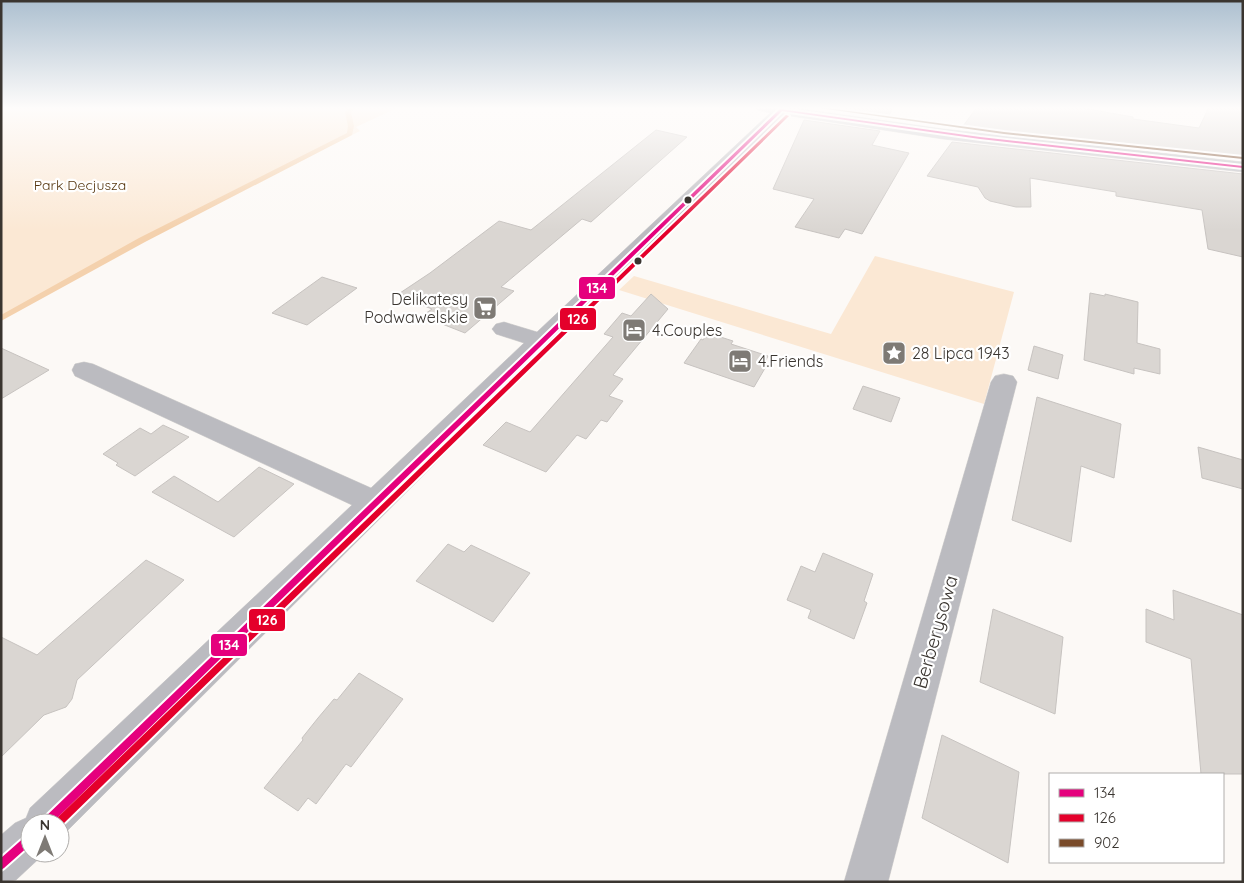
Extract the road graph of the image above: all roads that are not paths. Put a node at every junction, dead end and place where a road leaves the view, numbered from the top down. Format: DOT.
graph roads {
  1 [pos="732,148"];
  2 [pos="1073,148"];
  3 [pos="1243,167"];
  4 [pos="504,328"];
  5 [pos="542,341"];
  6 [pos="84,370"];
  7 [pos="1004,382"];
  8 [pos="376,503"];
  9 [pos="55,813"];
  10 [pos="20,847"];
  11 [pos="1,865"];
  12 [pos="866,882"];
  1 -- 5 [label="street"];
  2 -- 3 [label="street"];
  4 -- 5 [label="street"];
  5 -- 8 [label="street"];
  6 -- 8 [label="street"];
  7 -- 12 [label="street, Berberysowa"];
  8 -- 9 [label="street"];
  10 -- 11 [label="street"];
}
